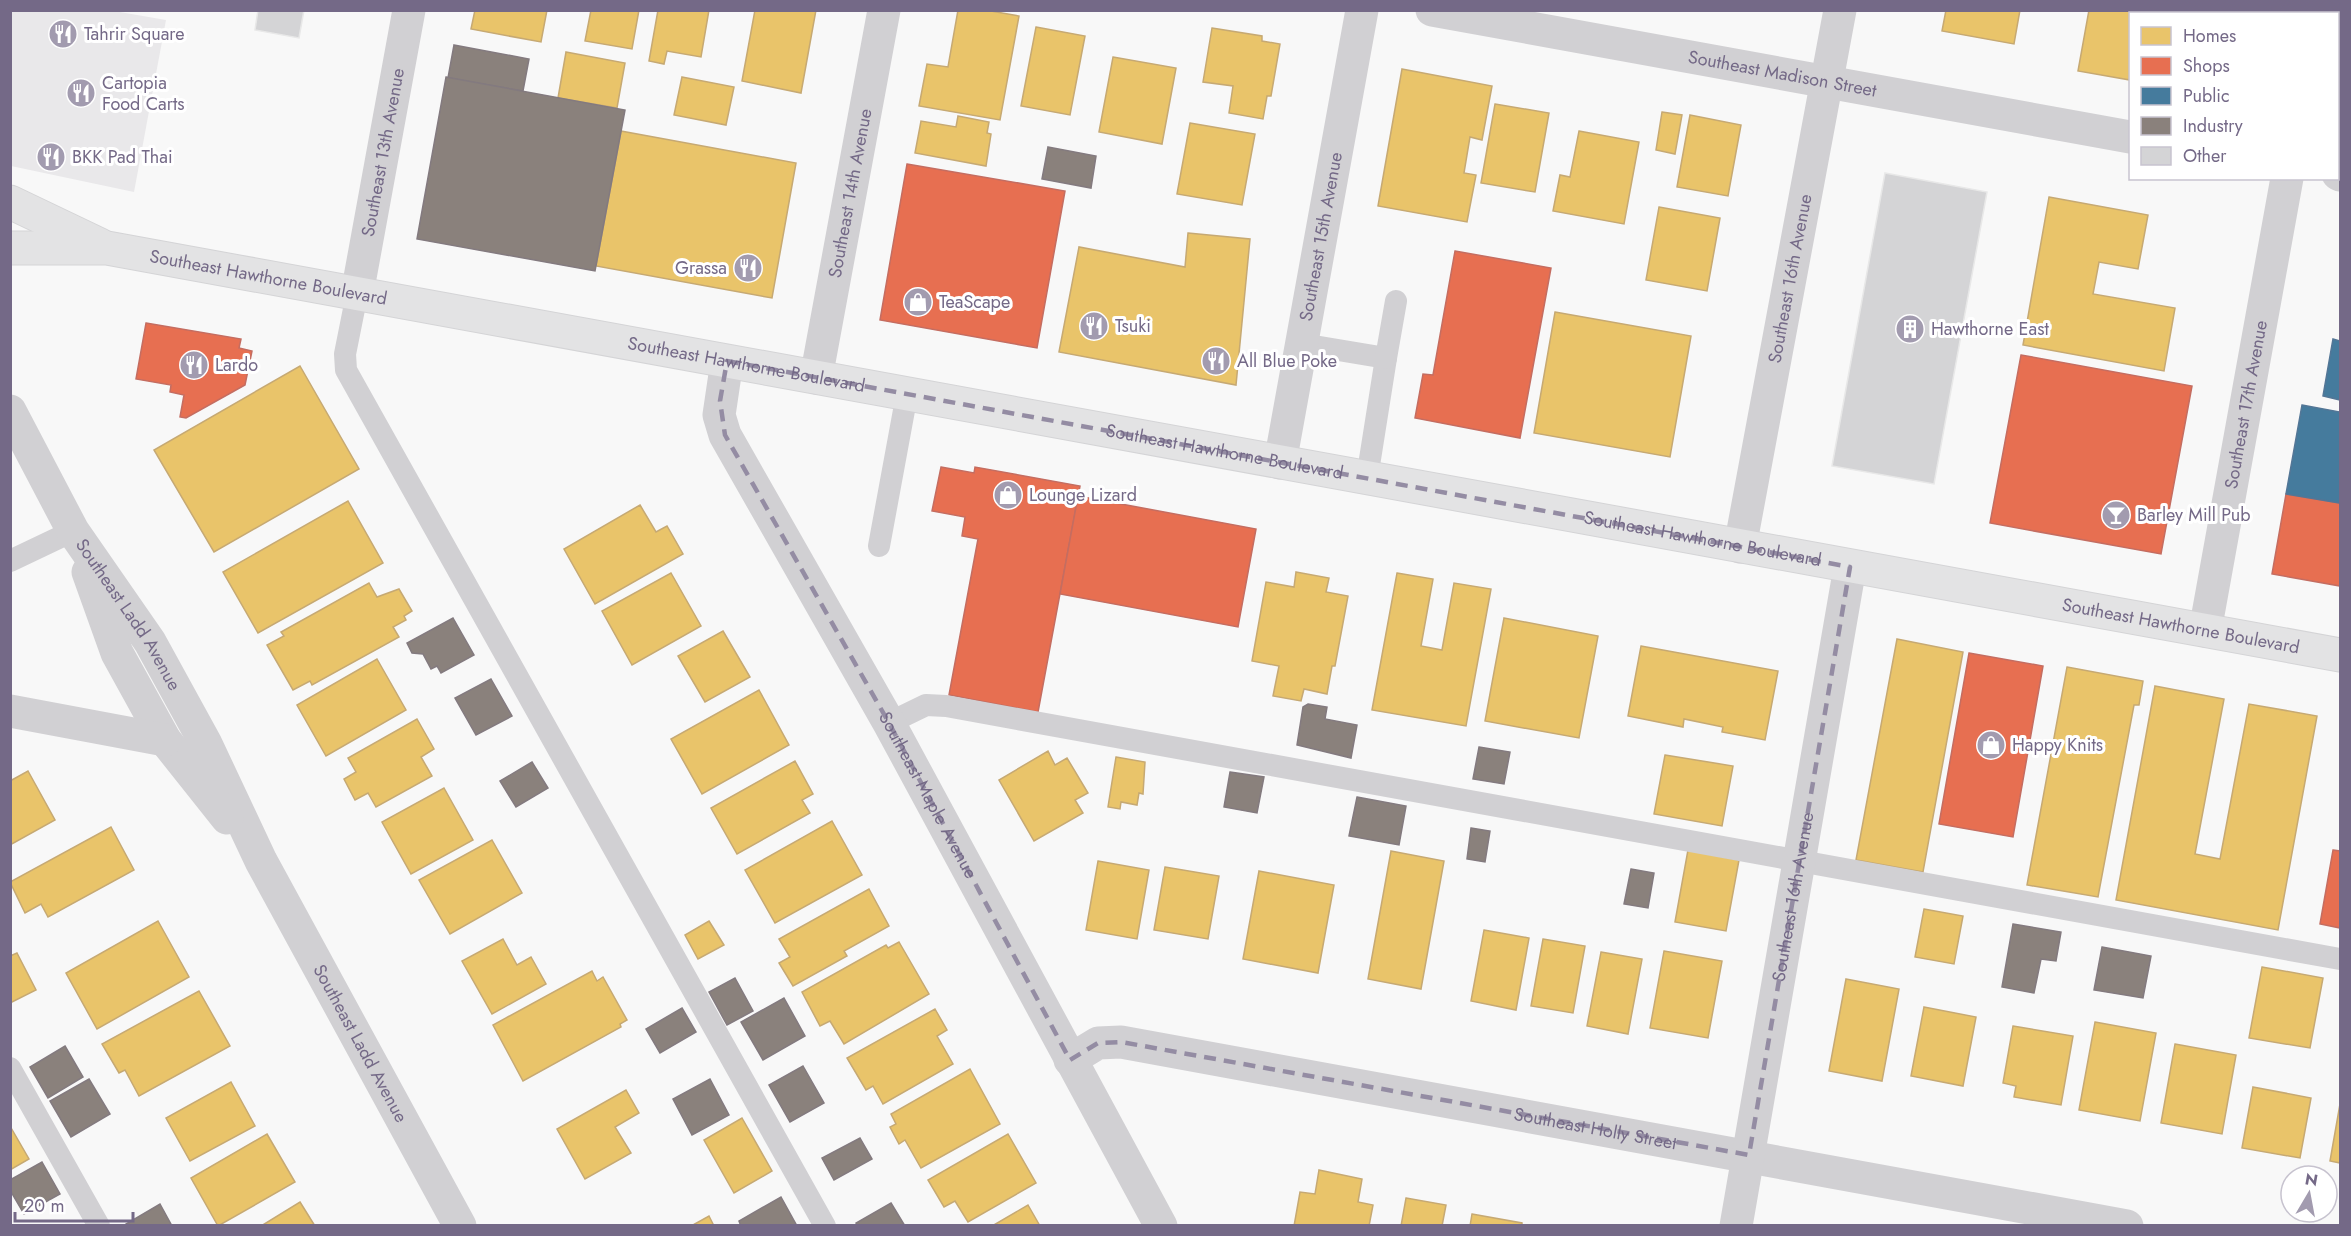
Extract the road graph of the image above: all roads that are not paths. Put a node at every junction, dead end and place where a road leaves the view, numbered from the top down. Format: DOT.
graph roads {
  1 [pos="409,10"];
  2 [pos="884,10"];
  3 [pos="1362,10"];
  4 [pos="1432,10"];
  5 [pos="1840,10"];
  6 [pos="1827,82"];
  7 [pos="2129,137"];
  8 [pos="2287,180"];
  9 [pos="10,202"];
  10 [pos="10,248"];
  11 [pos="107,248"];
  12 [pos="357,294"];
  13 [pos="1396,300"];
  14 [pos="1302,344"];
  15 [pos="1386,358"];
  16 [pos="727,361"];
  17 [pos="816,378"];
  18 [pos="907,394"];
  19 [pos="10,411"];
  20 [pos="20,454"];
  21 [pos="1280,463"];
  22 [pos="1367,478"];
  23 [pos="73,531"];
  24 [pos="879,546"];
  25 [pos="1740,547"];
  26 [pos="10,561"];
  27 [pos="1850,567"];
  28 [pos="2205,631"];
  29 [pos="2340,655"];
  30 [pos="10,711"];
  31 [pos="889,723"];
  32 [pos="165,740"];
  33 [pos="1798,860"];
  34 [pos="261,861"];
  35 [pos="2340,959"];
  36 [pos="1070,1060"];
  37 [pos="10,1068"];
  38 [pos="1749,1155"];
  39 [pos="99,1226"];
  40 [pos="460,1226"];
  41 [pos="825,1226"];
  42 [pos="1161,1226"];
  43 [pos="1736,1226"];
  44 [pos="2127,1226"];
  1 -- 12 [label="street, Southeast 13th Avenue"];
  2 -- 17 [label="street, Southeast 14th Avenue"];
  3 -- 14 [label="street, Southeast 15th Avenue"];
  4 -- 6 [label="street, Southeast Madison Street"];
  5 -- 6 [label="street, Southeast 16th Avenue"];
  6 -- 7 [label="street, Southeast Madison Street"];
  6 -- 25 [label="street, Southeast 16th Avenue"];
  8 -- 28 [label="street, Southeast 17th Avenue"];
  9 -- 11 [label="main road, Southeast Hawthorne Boulevard"];
  10 -- 11 [label="main road, Southeast Hawthorne Boulevard"];
  11 -- 12 [label="main road, Southeast Hawthorne Boulevard"];
  12 -- 16 [label="main road, Southeast Hawthorne Boulevard"];
  12 -- 41 [label="lane"];
  13 -- 15 [label="lane"];
  14 -- 15 [label="lane"];
  14 -- 21 [label="street, Southeast 15th Avenue"];
  15 -- 22 [label="lane"];
  16 -- 17 [label="main road, Southeast Hawthorne Boulevard"];
  16 -- 31 [label="street, Southeast Maple Avenue"];
  17 -- 18 [label="main road, Southeast Hawthorne Boulevard"];
  18 -- 21 [label="main road, Southeast Hawthorne Boulevard"];
  18 -- 24 [label="lane"];
  19 -- 20 [label="street, Southeast Ladd Avenue"];
  20 -- 23 [label="street, Southeast Ladd Avenue"];
  21 -- 22 [label="main road, Southeast Hawthorne Boulevard"];
  22 -- 25 [label="main road, Southeast Hawthorne Boulevard"];
  23 -- 26 [label="lane"];
  23 -- 32 [label="street, Southeast Ladd Avenue"];
  23 -- 34 [label="street, Southeast Ladd Avenue"];
  25 -- 27 [label="main road, Southeast Hawthorne Boulevard"];
  27 -- 28 [label="main road, Southeast Hawthorne Boulevard"];
  27 -- 33 [label="street, Southeast 16th Avenue"];
  28 -- 29 [label="main road, Southeast Hawthorne Boulevard"];
  30 -- 32 [label="street"];
  31 -- 33 [label="lane"];
  31 -- 36 [label="street, Southeast Maple Avenue"];
  32 -- 34 [label="street, Southeast Ladd Avenue"];
  33 -- 35 [label="lane"];
  33 -- 38 [label="street, Southeast 16th Avenue"];
  34 -- 40 [label="street, Southeast Ladd Avenue"];
  36 -- 38 [label="street, Southeast Holly Street"];
  36 -- 42 [label="street, Southeast Maple Avenue"];
  37 -- 39 [label="lane"];
  38 -- 43 [label="street, Southeast 16th Avenue"];
  38 -- 44 [label="street, Southeast Holly Street"];
}
